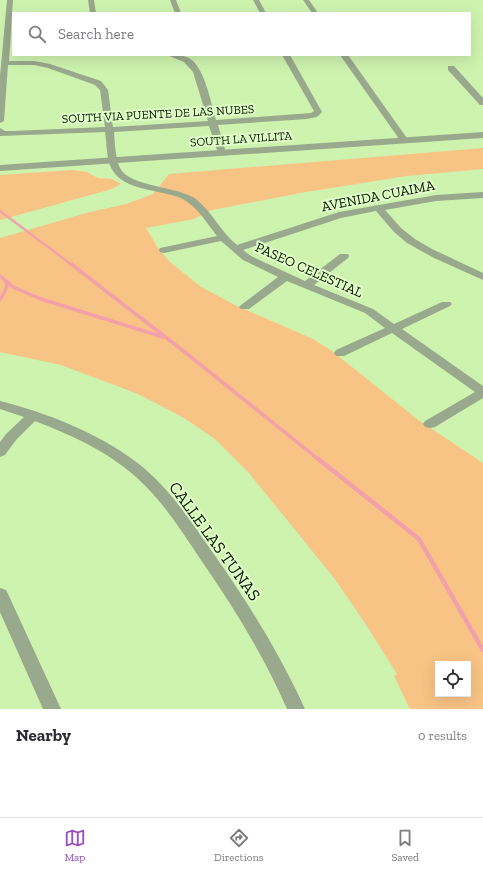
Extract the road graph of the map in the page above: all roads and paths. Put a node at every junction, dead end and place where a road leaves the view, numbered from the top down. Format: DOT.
graph roads {
  1 [pos="10,0"];
  2 [pos="91,0"];
  3 [pos="173,0"];
  4 [pos="256,0"];
  5 [pos="306,0"];
  6 [pos="93,12"];
  7 [pos="178,12"];
  8 [pos="262,12"];
  9 [pos="314,12"];
  10 [pos="174,56"];
  11 [pos="287,56"];
  12 [pos="345,56"];
  13 [pos="5,63"];
  14 [pos="451,68"];
  15 [pos="483,103"];
  16 [pos="0,121"];
  17 [pos="213,123"];
  18 [pos="109,130"];
  19 [pos="2,132"];
  20 [pos="483,135"];
  21 [pos="405,141"];
  22 [pos="222,153"];
  23 [pos="113,160"];
  24 [pos="0,168"];
  25 [pos="483,195"];
  26 [pos="378,208"];
  27 [pos="223,238"];
  28 [pos="235,249"];
  29 [pos="164,250"];
  30 [pos="344,256"];
  31 [pos="286,277"];
  32 [pos="483,277"];
  33 [pos="307,285"];
  34 [pos="446,304"];
  35 [pos="245,307"];
  36 [pos="395,328"];
  37 [pos="340,353"];
  38 [pos="483,392"];
  39 [pos="0,405"];
  40 [pos="33,416"];
  41 [pos="430,424"];
  42 [pos="0,452"];
  43 [pos="0,594"];
  44 [pos="52,709"];
  45 [pos="296,709"];
  1 -- 13 [label="street"];
  2 -- 6 [label="street"];
  3 -- 7 [label="street"];
  4 -- 8 [label="street"];
  5 -- 9 [label="street"];
  10 -- 17 [label="street"];
  11 -- 17 [label="street, SOUTH VIA PUENTE DE LAS NUBES"];
  12 -- 21 [label="street"];
  13 -- 16 [label="street"];
  13 -- 18 [label="street"];
  14 -- 15 [label="street"];
  17 -- 18 [label="street, SOUTH VIA PUENTE DE LAS NUBES"];
  17 -- 22 [label="street"];
  18 -- 19 [label="street, SOUTH VIA PUENTE DE LAS NUBES"];
  18 -- 23 [label="street"];
  20 -- 21 [label="street, SOUTH LA VILLITA"];
  21 -- 22 [label="street, SOUTH LA VILLITA"];
  22 -- 23 [label="street, SOUTH LA VILLITA"];
  23 -- 24 [label="street, SOUTH LA VILLITA"];
  23 -- 27 [label="street, PASEO CELESTIAL"];
  25 -- 26 [label="street, AVENIDA CUAIMA"];
  26 -- 28 [label="street, AVENIDA CUAIMA"];
  26 -- 32 [label="street"];
  27 -- 28 [label="street, PASEO CELESTIAL"];
  27 -- 29 [label="street"];
  28 -- 31 [label="street, PASEO CELESTIAL"];
  30 -- 33 [label="street"];
  31 -- 33 [label="street, PASEO CELESTIAL"];
  31 -- 35 [label="street"];
  33 -- 36 [label="street, PASEO CELESTIAL"];
  34 -- 36 [label="street"];
  36 -- 37 [label="street"];
  36 -- 38 [label="street, PASEO CELESTIAL"];
  38 -- 41 [label="street"];
  39 -- 40 [label="street, CALLE LAS TUNAS"];
  40 -- 42 [label="street"];
  40 -- 45 [label="street, CALLE LAS TUNAS"];
  43 -- 44 [label="street"];
}
